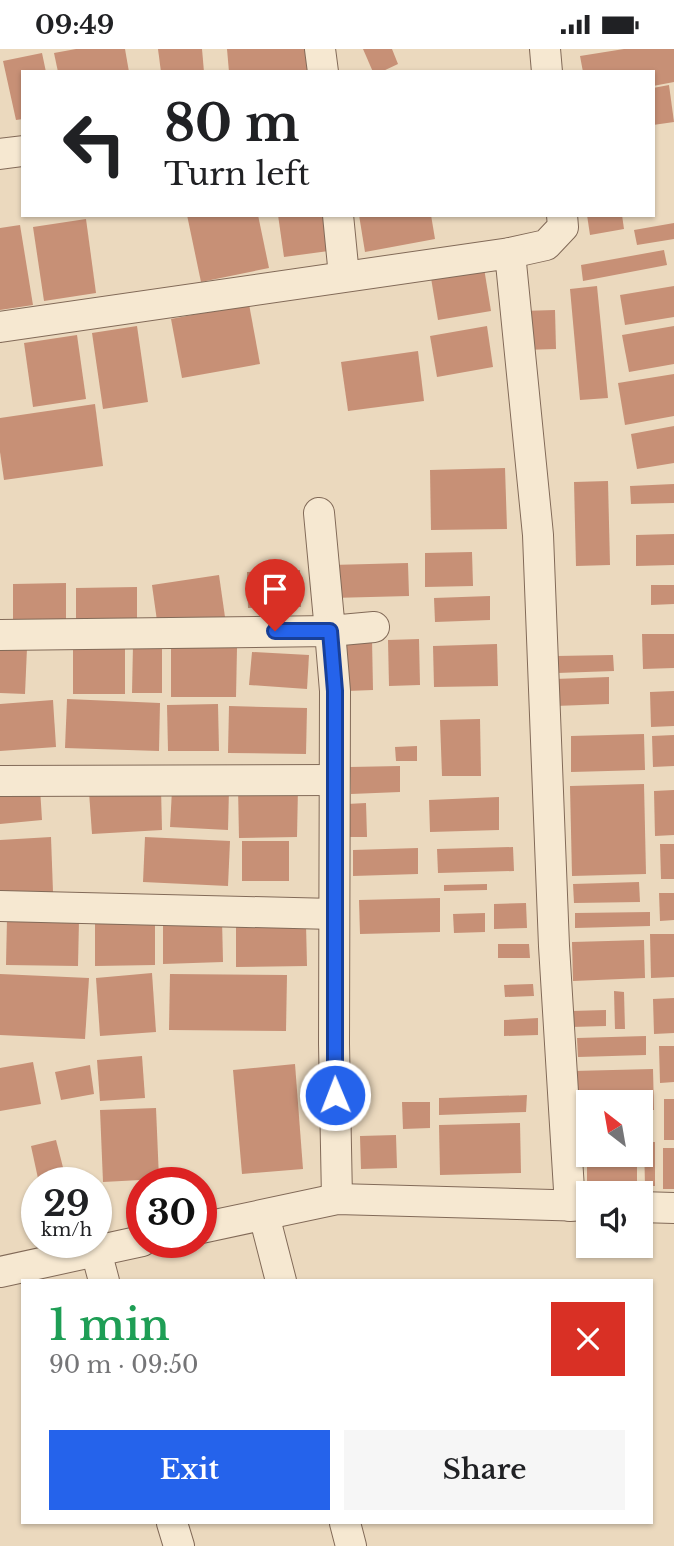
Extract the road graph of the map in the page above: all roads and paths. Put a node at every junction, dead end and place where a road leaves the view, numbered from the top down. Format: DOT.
graph roads {
  1 [pos="320,49"];
  2 [pos="545,49"];
  3 [pos="323,70"];
  4 [pos="547,70"];
  5 [pos="21,151"];
  6 [pos="0,154"];
  7 [pos="338,217"];
  8 [pos="562,217"];
  9 [pos="510,253"];
  10 [pos="344,276"];
  11 [pos="0,327"];
  12 [pos="318,513"];
  13 [pos="374,627"];
  14 [pos="330,631"];
  15 [pos="0,635"];
  16 [pos="334,780"];
  17 [pos="0,781"];
  18 [pos="0,906"];
  19 [pos="334,914"];
  20 [pos="577,1181"];
  21 [pos="337,1199"];
  22 [pos="576,1206"];
  23 [pos="653,1207"];
  24 [pos="674,1208"];
  25 [pos="264,1215"];
  26 [pos="217,1225"];
  27 [pos="64,1258"];
  28 [pos="98,1258"];
  29 [pos="0,1272"];
  30 [pos="103,1279"];
  31 [pos="280,1279"];
  32 [pos="173,1524"];
  33 [pos="345,1524"];
  34 [pos="179,1546"];
  35 [pos="351,1546"];
  1 -- 3 [label="street"];
  2 -- 4 [label="street"];
  5 -- 6 [label="street"];
  7 -- 10 [label="street"];
  8 -- 9 [label="street"];
  9 -- 10 [label="street"];
  9 -- 20 [label="street"];
  10 -- 11 [label="street"];
  12 -- 14 [label="street"];
  13 -- 14 [label="street"];
  14 -- 15 [label="street"];
  14 -- 16 [label="street"];
  16 -- 17 [label="street"];
  16 -- 19 [label="street"];
  18 -- 19 [label="street"];
  19 -- 21 [label="street"];
  21 -- 22 [label="street"];
  21 -- 25 [label="street"];
  23 -- 24 [label="street"];
  25 -- 26 [label="street"];
  25 -- 31 [label="street"];
  27 -- 29 [label="street"];
  28 -- 30 [label="street"];
  32 -- 34 [label="street"];
  33 -- 35 [label="street"];
}
